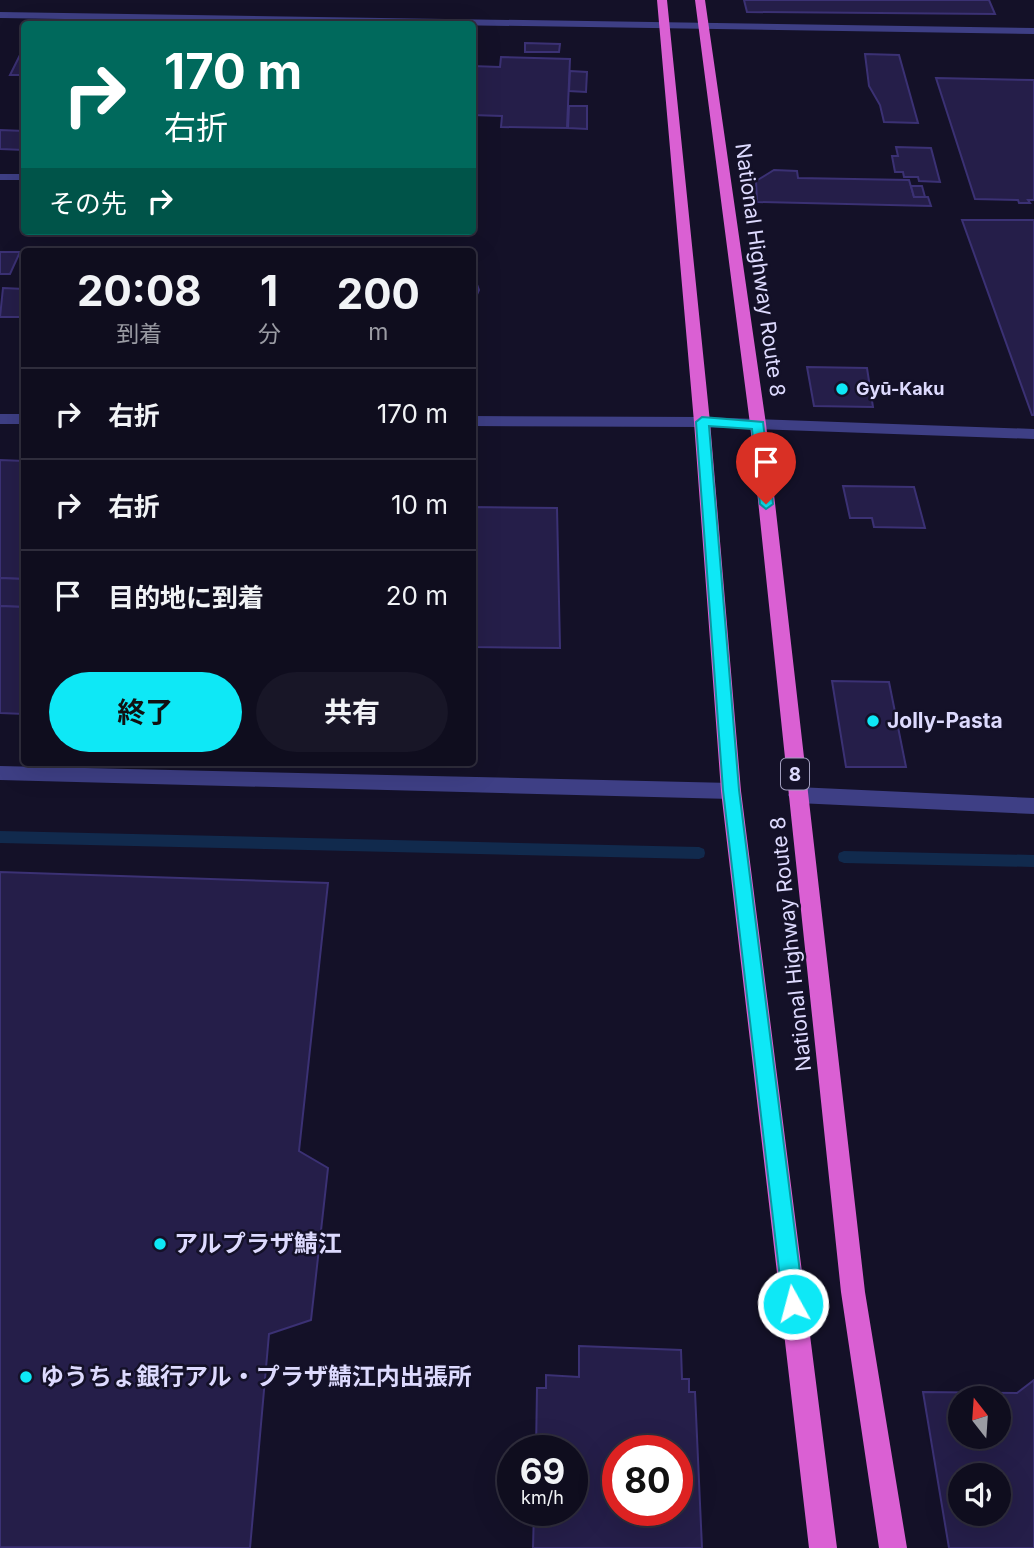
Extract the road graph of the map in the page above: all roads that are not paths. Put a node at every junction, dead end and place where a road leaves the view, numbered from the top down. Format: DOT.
graph roads {
  1 [pos="662,0"];
  2 [pos="700,0"];
  3 [pos="0,15"];
  4 [pos="192,21"];
  5 [pos="476,23"];
  6 [pos="663,24"];
  7 [pos="703,25"];
  8 [pos="1034,31"];
  9 [pos="0,177"];
  10 [pos="21,177"];
  11 [pos="0,419"];
  12 [pos="21,419"];
  13 [pos="476,421"];
  14 [pos="702,422"];
  15 [pos="758,425"];
  16 [pos="1034,434"];
  17 [pos="0,773"];
  18 [pos="731,790"];
  19 [pos="797,795"];
  20 [pos="1034,806"];
  21 [pos="823,1548"];
  22 [pos="893,1548"];
  1 -- 6 [label="highway, National Highway Route 8"];
  2 -- 7 [label="highway, National Highway Route 8 / 8"];
  3 -- 4 [label="street"];
  5 -- 6 [label="street"];
  6 -- 7 [label="street"];
  6 -- 14 [label="highway, National Highway Route 8"];
  7 -- 8 [label="street"];
  7 -- 15 [label="highway, National Highway Route 8 / 8"];
  9 -- 10 [label="street"];
  11 -- 12 [label="street"];
  13 -- 14 [label="street"];
  14 -- 15 [label="street"];
  14 -- 18 [label="highway, National Highway Route 8"];
  15 -- 16 [label="street"];
  15 -- 19 [label="highway, National Highway Route 8 / 8"];
  17 -- 18 [label="street"];
  18 -- 21 [label="highway, National Highway Route 8"];
  19 -- 20 [label="street"];
  19 -- 22 [label="highway, National Highway Route 8 / 8"];
}
